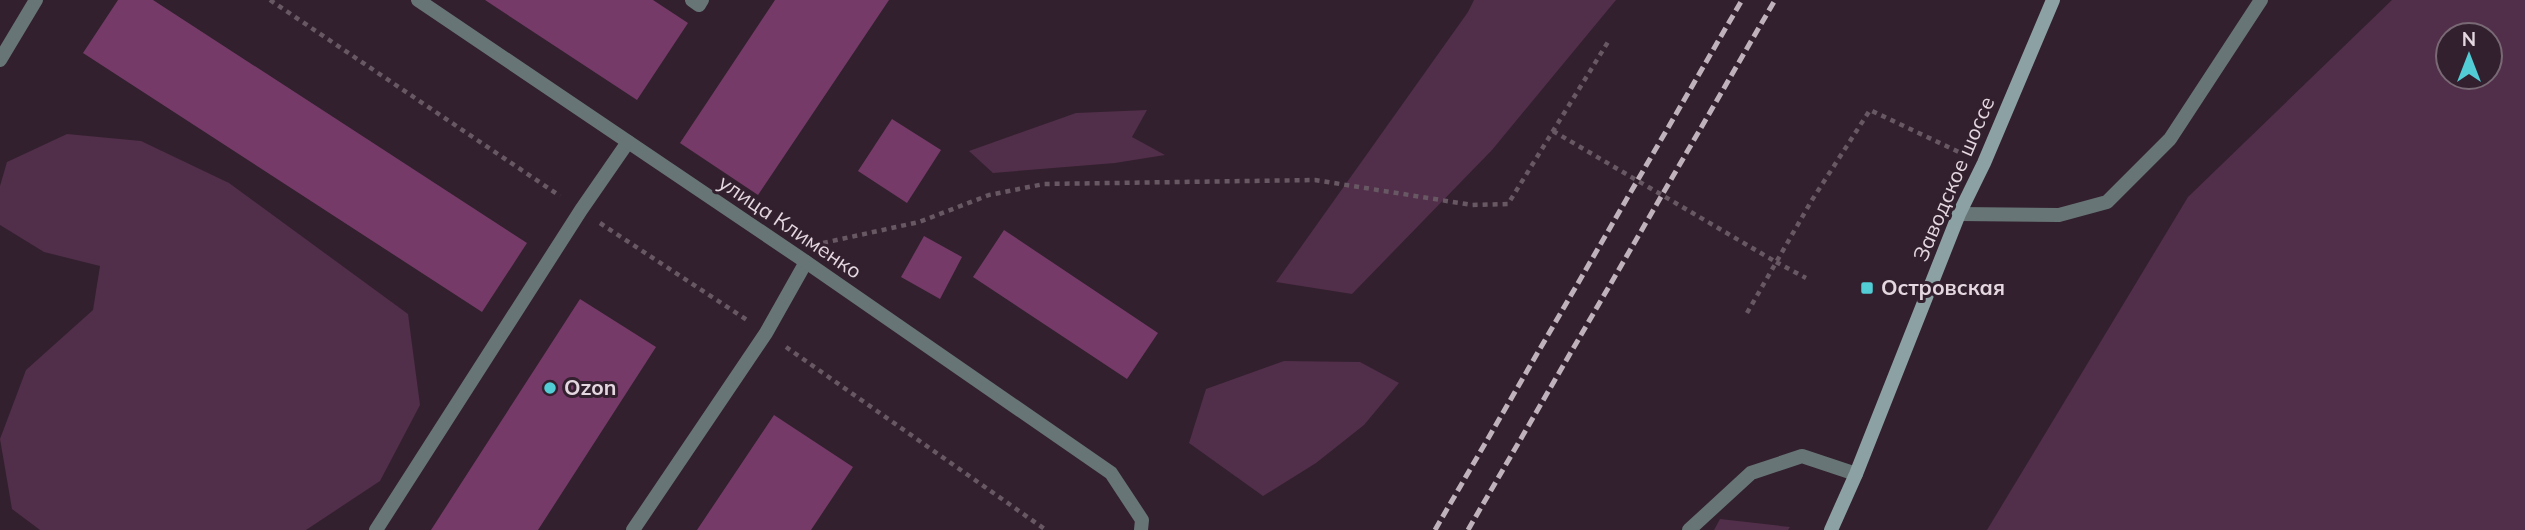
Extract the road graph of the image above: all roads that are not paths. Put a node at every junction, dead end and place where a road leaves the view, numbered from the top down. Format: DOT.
graph roads {
  1 [pos="36,0"];
  2 [pos="418,0"];
  3 [pos="692,0"];
  4 [pos="702,0"];
  5 [pos="2053,0"];
  6 [pos="2261,0"];
  7 [pos="0,60"];
  8 [pos="628,142"];
  9 [pos="1959,214"];
  10 [pos="806,262"];
  11 [pos="1856,474"];
  12 [pos="376,530"];
  13 [pos="633,530"];
  14 [pos="1141,530"];
  15 [pos="1689,530"];
  16 [pos="1831,530"];
  1 -- 7 [label="street"];
  2 -- 8 [label="street, улица Клименко"];
  3 -- 4 [label="street"];
  5 -- 9 [label="main road, Заводское шоссе"];
  6 -- 9 [label="street"];
  8 -- 10 [label="street, улица Клименко"];
  8 -- 12 [label="street"];
  9 -- 11 [label="main road, Заводское шоссе"];
  10 -- 13 [label="street"];
  10 -- 14 [label="street, улица Клименко"];
  11 -- 15 [label="street"];
  11 -- 16 [label="main road, Заводское шоссе"];
}
